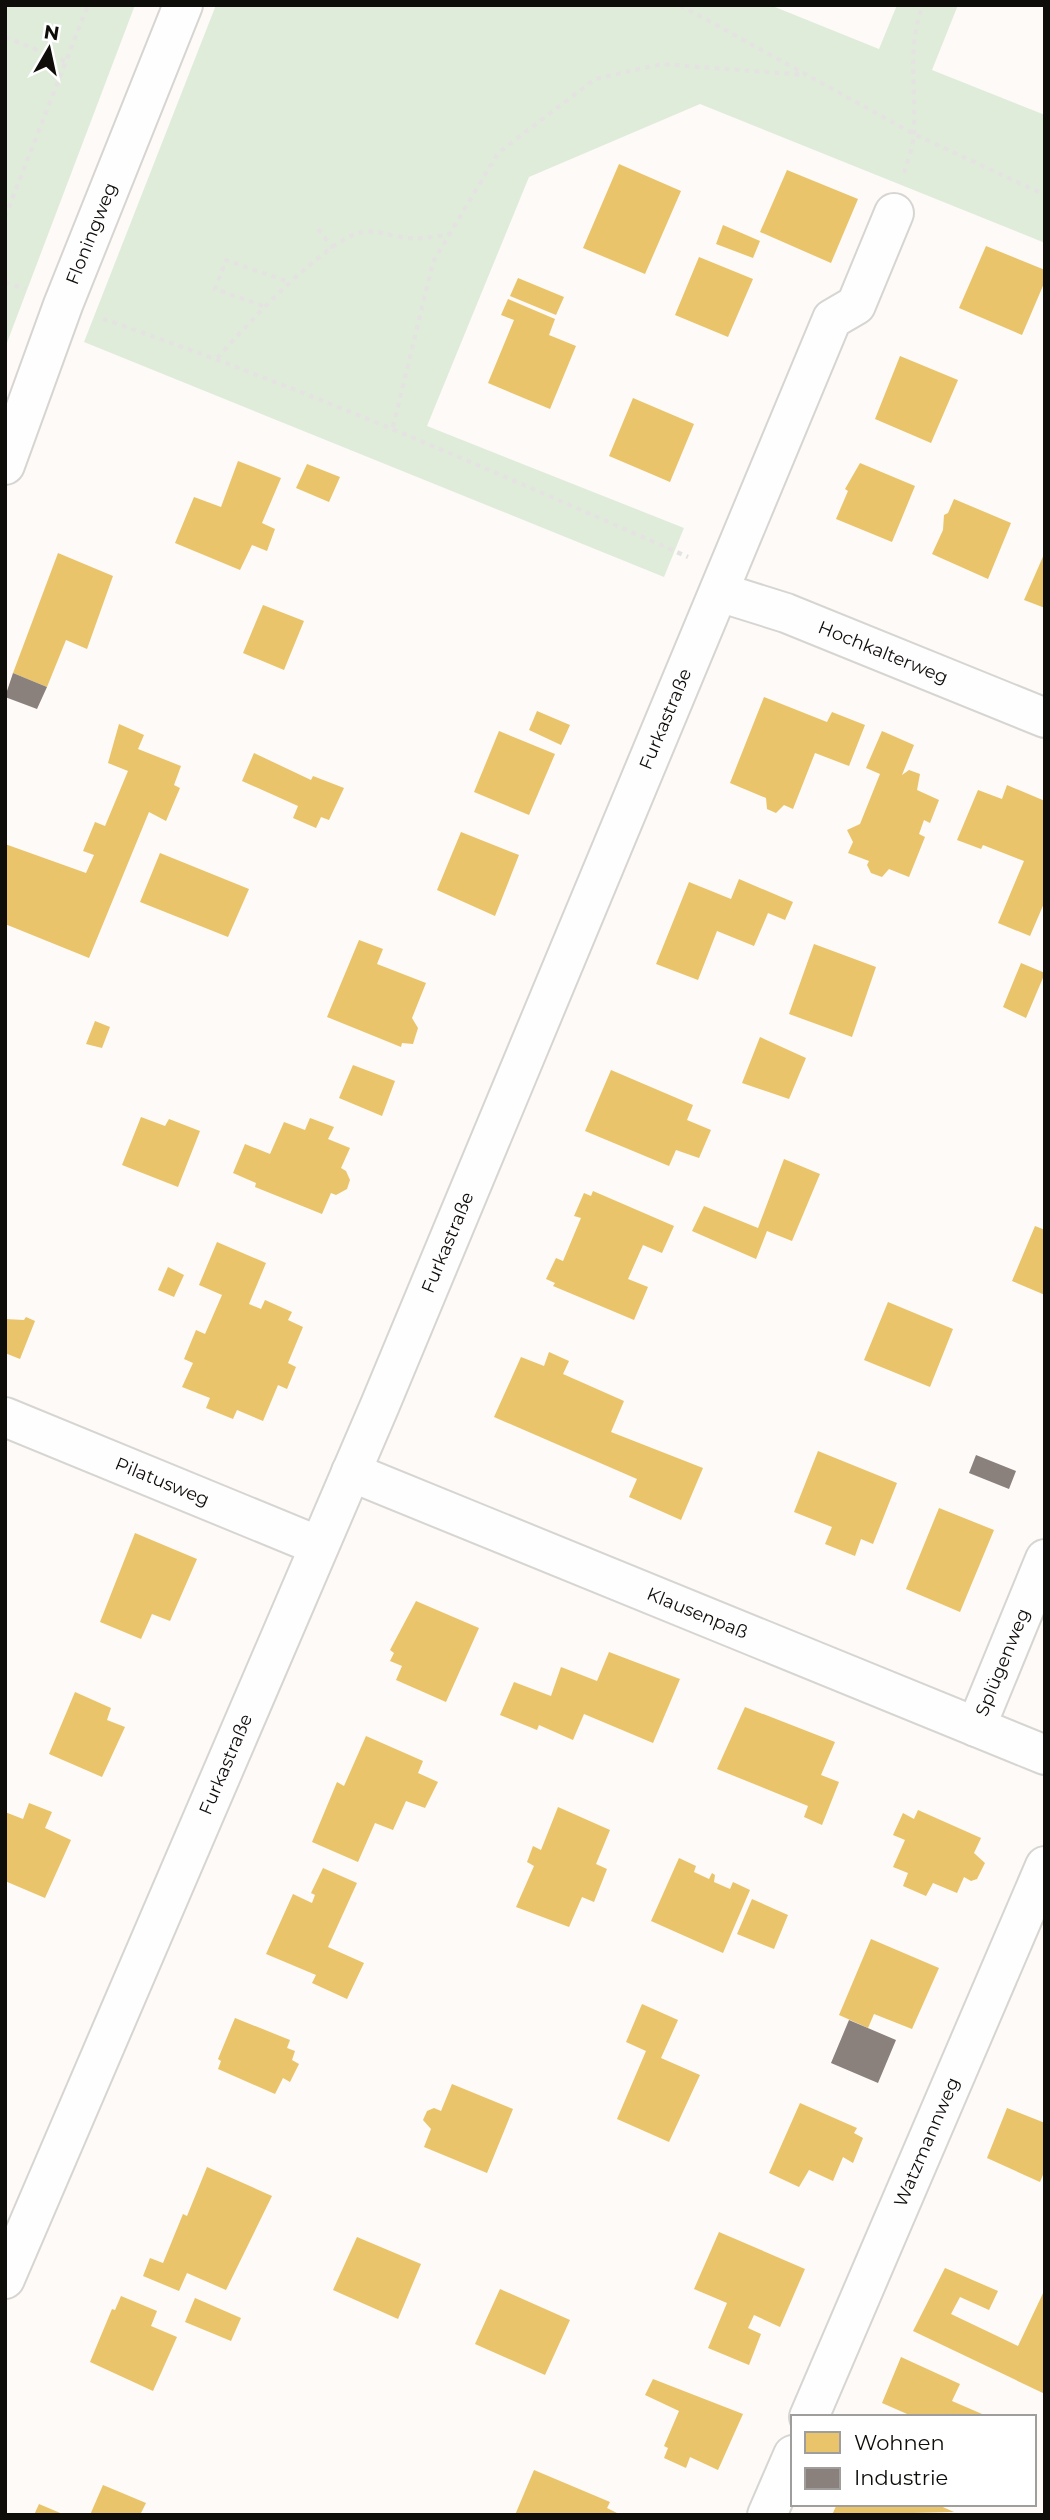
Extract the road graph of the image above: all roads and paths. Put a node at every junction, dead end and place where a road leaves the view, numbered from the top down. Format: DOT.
graph roads {
  1 [pos="88,5"];
  2 [pos="183,5"];
  3 [pos="680,5"];
  4 [pos="923,5"];
  5 [pos="5,37"];
  6 [pos="65,61"];
  7 [pos="805,75"];
  8 [pos="914,134"];
  9 [pos="1045,195"];
  10 [pos="894,213"];
  11 [pos="5,217"];
  12 [pos="318,229"];
  13 [pos="449,234"];
  14 [pos="332,248"];
  15 [pos="290,282"];
  16 [pos="263,306"];
  17 [pos="99,318"];
  18 [pos="217,358"];
  19 [pos="393,427"];
  20 [pos="5,465"];
  21 [pos="719,592"];
  22 [pos="1045,718"];
  23 [pos="5,1417"];
  24 [pos="351,1472"];
  25 [pos="319,1546"];
  26 [pos="1045,1559"];
  27 [pos="976,1727"];
  28 [pos="1045,1755"];
  29 [pos="1045,1866"];
  30 [pos="5,2279"];
  31 [pos="810,2415"];
  32 [pos="791,2460"];
  33 [pos="767,2515"];
  1 -- 6 [label="path"];
  2 -- 20 [label="street, Floningweg"];
  3 -- 7 [label="path"];
  4 -- 8 [label="path"];
  5 -- 6 [label="path"];
  6 -- 11 [label="path"];
  7 -- 8 [label="path"];
  7 -- 13 [label="path"];
  8 -- 9 [label="path"];
  10 -- 21 [label="street, Furkastraße"];
  12 -- 14 [label="path"];
  13 -- 14 [label="path"];
  13 -- 19 [label="path"];
  14 -- 15 [label="path"];
  15 -- 16 [label="path"];
  15 -- 16 [label="path"];
  16 -- 18 [label="path"];
  17 -- 18 [label="path"];
  18 -- 19 [label="path"];
  19 -- 21 [label="path"];
  21 -- 22 [label="street, Hochkalterweg"];
  21 -- 24 [label="street, Furkastraße"];
  23 -- 25 [label="street, Pilatusweg"];
  24 -- 25 [label="street, Furkastraße"];
  24 -- 27 [label="street, Klausenpaß"];
  25 -- 30 [label="street, Furkastraße"];
  26 -- 27 [label="street, Splügenweg"];
  27 -- 28 [label="street, Klausenpaß"];
  29 -- 31 [label="street, Watzmannweg"];
  32 -- 33 [label="street"];
}
